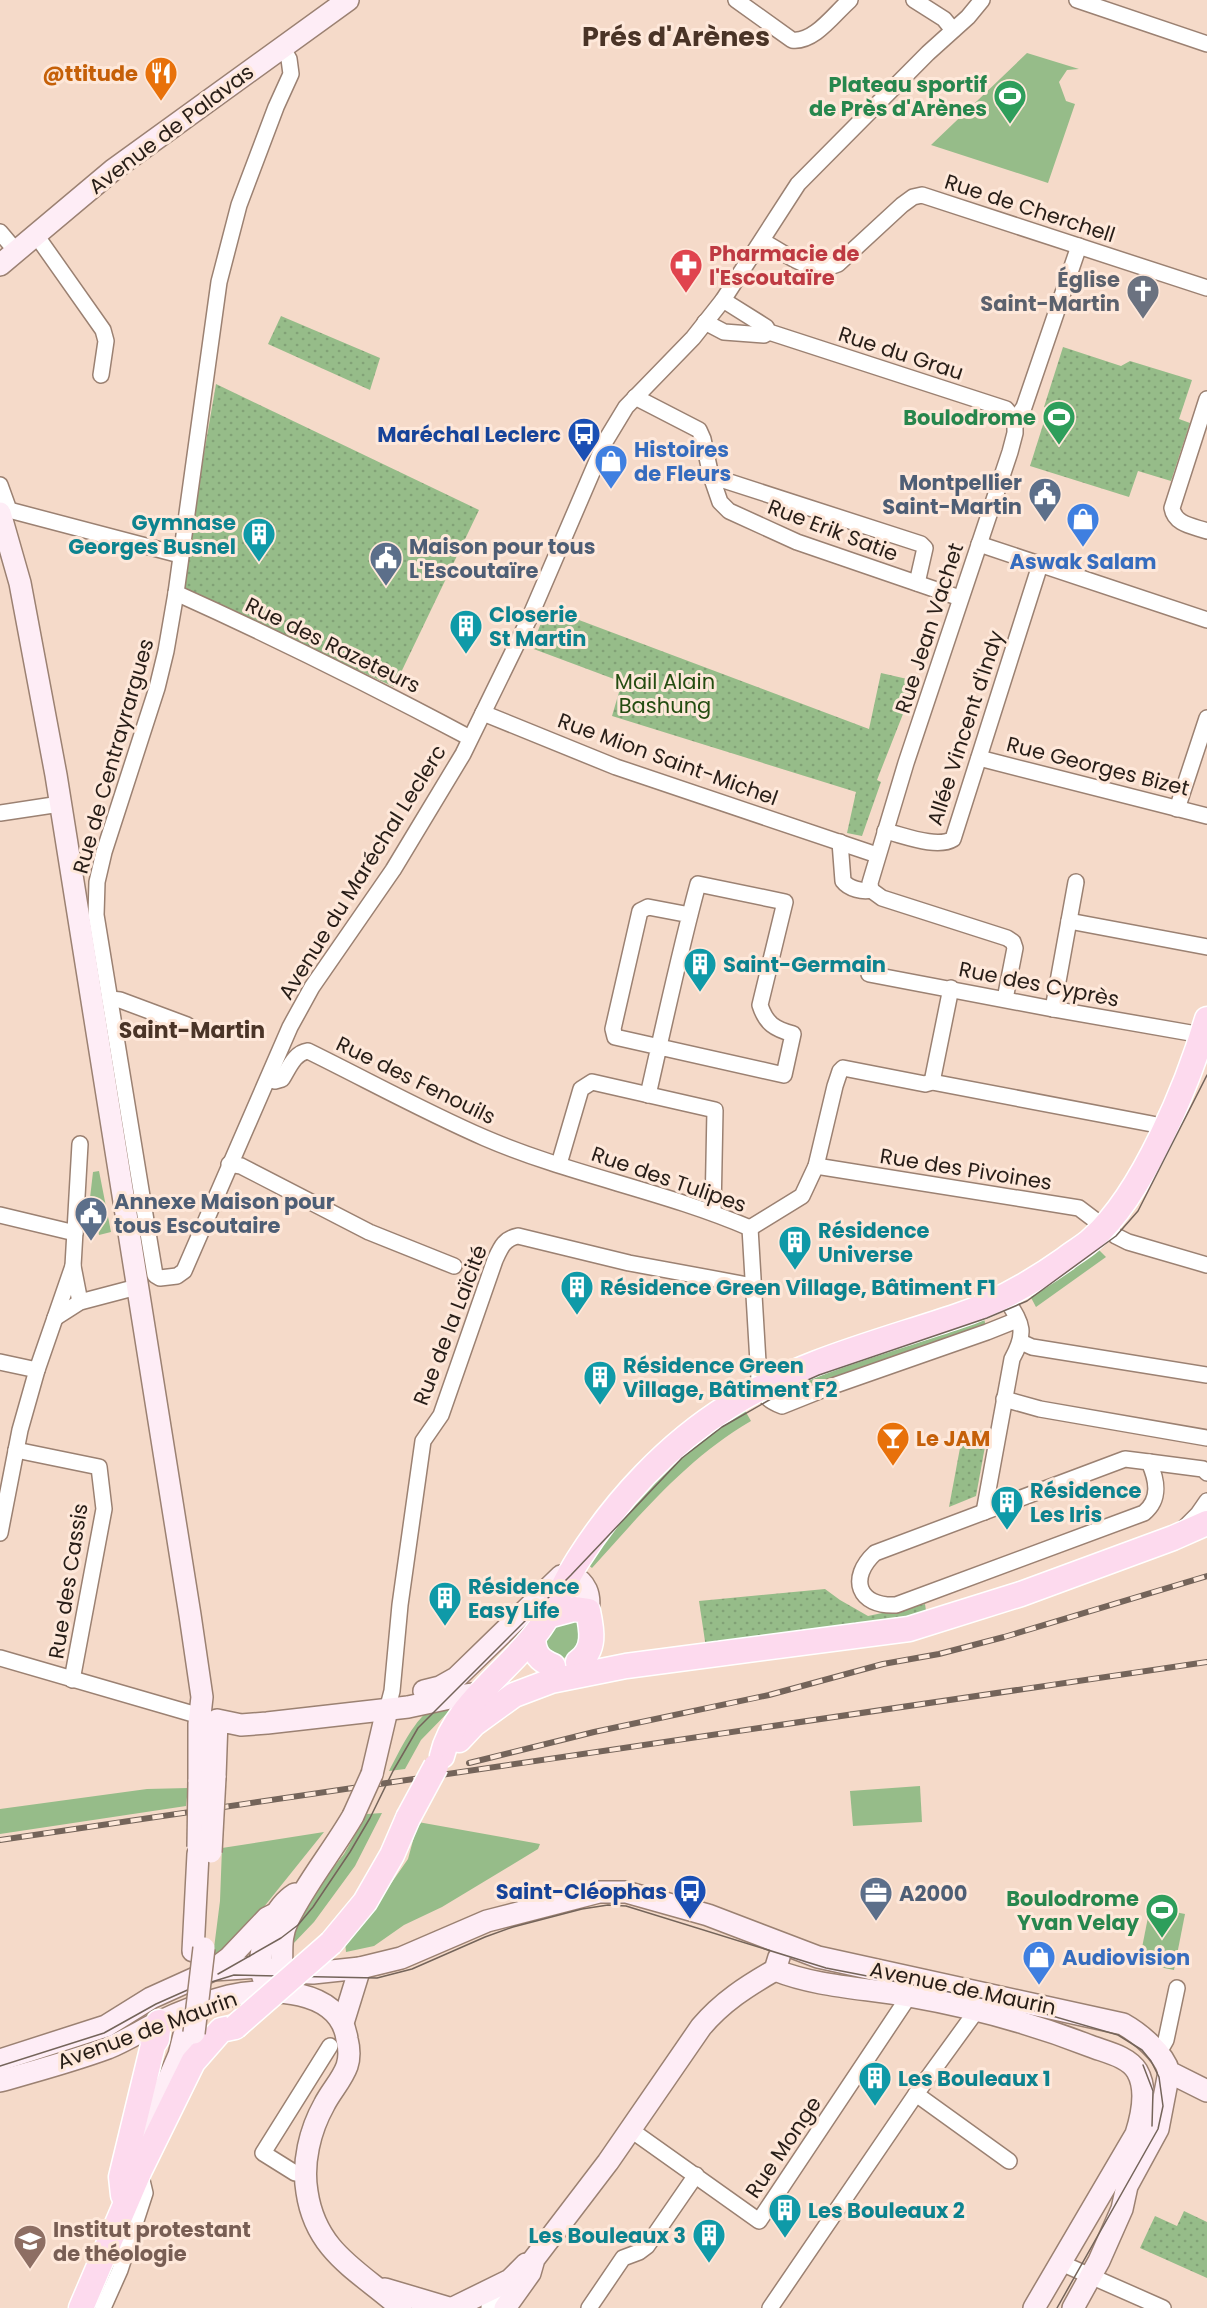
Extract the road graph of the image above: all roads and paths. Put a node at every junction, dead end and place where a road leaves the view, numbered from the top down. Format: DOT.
graph roads {
  1 [pos="736,0"];
  2 [pos="850,0"];
  3 [pos="914,0"];
  4 [pos="982,0"];
  5 [pos="1077,0"];
  6 [pos="338,3"];
  7 [pos="953,30"];
  8 [pos="1207,44"];
  9 [pos="282,47"];
  10 [pos="0,232"];
  11 [pos="36,235"];
  12 [pos="762,241"];
  13 [pos="1079,246"];
  14 [pos="8,258"];
  15 [pos="1207,288"];
  16 [pos="723,300"];
  17 [pos="705,322"];
  18 [pos="769,332"];
  19 [pos="101,375"];
  20 [pos="635,397"];
  21 [pos="1207,399"];
  22 [pos="1015,420"];
  23 [pos="711,476"];
  24 [pos="0,485"];
  25 [pos="0,513"];
  26 [pos="1207,531"];
  27 [pos="979,544"];
  28 [pos="180,555"];
  29 [pos="1040,564"];
  30 [pos="917,583"];
  31 [pos="176,593"];
  32 [pos="960,598"];
  33 [pos="1207,620"];
  34 [pos="483,713"];
  35 [pos="1207,718"];
  36 [pos="470,738"];
  37 [pos="979,758"];
  38 [pos="60,804"];
  39 [pos="1177,809"];
  40 [pos="0,813"];
  41 [pos="1207,816"];
  42 [pos="885,831"];
  43 [pos="840,842"];
  44 [pos="877,855"];
  45 [pos="1076,882"];
  46 [pos="871,890"];
  47 [pos="690,915"];
  48 [pos="1069,921"];
  49 [pos="1207,947"];
  50 [pos="869,974"];
  51 [pos="951,988"];
  52 [pos="110,999"];
  53 [pos="1005,999"];
  54 [pos="1053,1009"];
  55 [pos="187,1025"];
  56 [pos="1203,1041"];
  57 [pos="659,1048"];
  58 [pos="268,1078"];
  59 [pos="932,1082"];
  60 [pos="648,1095"];
  61 [pos="1165,1129"];
  62 [pos="80,1144"];
  63 [pos="229,1164"];
  64 [pos="559,1164"];
  65 [pos="816,1166"];
  66 [pos="713,1212"];
  67 [pos="0,1215"];
  68 [pos="1104,1226"];
  69 [pos="750,1228"];
  70 [pos="75,1233"];
  71 [pos="1207,1265"];
  72 [pos="73,1266"];
  73 [pos="454,1266"];
  74 [pos="155,1275"];
  75 [pos="753,1286"];
  76 [pos="137,1287"];
  77 [pos="1005,1297"];
  78 [pos="80,1302"];
  79 [pos="55,1318"];
  80 [pos="1017,1320"];
  81 [pos="1021,1342"];
  82 [pos="0,1362"];
  83 [pos="38,1370"];
  84 [pos="1207,1375"];
  85 [pos="761,1388"];
  86 [pos="1004,1399"];
  87 [pos="1207,1438"];
  88 [pos="16,1450"];
  89 [pos="1149,1462"];
  90 [pos="6,1465"];
  91 [pos="1207,1473"];
  92 [pos="1207,1501"];
  93 [pos="984,1512"];
  94 [pos="1207,1523"];
  95 [pos="0,1533"];
  96 [pos="1173,1538"];
  97 [pos="571,1575"];
  98 [pos="588,1611"];
  99 [pos="548,1616"];
  100 [pos="533,1638"];
  101 [pos="0,1658"];
  102 [pos="578,1662"];
  103 [pos="553,1666"];
  104 [pos="626,1666"];
  105 [pos="72,1680"];
  106 [pos="481,1693"];
  107 [pos="387,1710"];
  108 [pos="208,1718"];
  109 [pos="439,1761"];
  110 [pos="303,1889"];
  111 [pos="274,1915"];
  112 [pos="783,1945"];
  113 [pos="260,1967"];
  114 [pos="360,1968"];
  115 [pos="213,1970"];
  116 [pos="775,1970"];
  117 [pos="282,1972"];
  118 [pos="1177,1988"];
  119 [pos="270,1992"];
  120 [pos="909,1996"];
  121 [pos="952,2005"];
  122 [pos="978,2010"];
  123 [pos="344,2023"];
  124 [pos="152,2032"];
  125 [pos="959,2034"];
  126 [pos="209,2037"];
  127 [pos="330,2046"];
  128 [pos="0,2060"];
  129 [pos="1163,2063"];
  130 [pos="1139,2076"];
  131 [pos="0,2081"];
  132 [pos="1207,2091"];
  133 [pos="916,2094"];
  134 [pos="182,2096"];
  135 [pos="631,2130"];
  136 [pos="145,2159"];
  137 [pos="1009,2161"];
  138 [pos="305,2173"];
  139 [pos="696,2175"];
  140 [pos="124,2206"];
  141 [pos="534,2259"];
  142 [pos="1061,2263"];
  143 [pos="1090,2276"];
  144 [pos="510,2280"];
  145 [pos="378,2287"];
  146 [pos="81,2308"];
  147 [pos="103,2308"];
  148 [pos="401,2308"];
  149 [pos="449,2308"];
  150 [pos="453,2308"];
  151 [pos="489,2308"];
  152 [pos="505,2308"];
  153 [pos="589,2308"];
  154 [pos="770,2308"];
  155 [pos="1034,2308"];
  156 [pos="1073,2308"];
  157 [pos="1163,2308"];
  1 -- 2 [label="street"];
  3 -- 7 [label="street"];
  4 -- 7 [label="street, Avenue du Maréchal Leclerc"];
  5 -- 8 [label="street"];
  6 -- 9 [label="street, Avenue de Palavas"];
  7 -- 12 [label="street, Avenue du Maréchal Leclerc"];
  9 -- 11 [label="street, Avenue de Palavas"];
  9 -- 28 [label="street, Rue de Centrayrargues"];
  10 -- 14 [label="street"];
  11 -- 14 [label="street, Avenue de Palavas"];
  11 -- 19 [label="street"];
  12 -- 13 [label="street, Rue de Cherchell"];
  12 -- 16 [label="street, Avenue du Maréchal Leclerc"];
  13 -- 15 [label="street, Rue de Cherchell"];
  13 -- 22 [label="street, Rue Jean Vachet"];
  16 -- 17 [label="street, Avenue du Maréchal Leclerc"];
  16 -- 18 [label="street, Rue du Grau"];
  17 -- 18 [label="street, Rue du Grau"];
  17 -- 20 [label="street, Avenue du Maréchal Leclerc"];
  18 -- 22 [label="street, Rue du Grau"];
  20 -- 23 [label="street, Rue Erik Satie"];
  20 -- 34 [label="street, Avenue du Maréchal Leclerc"];
  21 -- 26 [label="street"];
  22 -- 27 [label="street, Rue Jean Vachet"];
  23 -- 30 [label="street, Rue Erik Satie"];
  23 -- 30 [label="street"];
  24 -- 28 [label="street"];
  25 -- 38 [label="street"];
  27 -- 29 [label="street"];
  27 -- 32 [label="street, Rue Jean Vachet"];
  28 -- 31 [label="street, Rue de Centrayrargues"];
  29 -- 33 [label="street"];
  29 -- 37 [label="street, Allée Vincent d'Indy"];
  30 -- 32 [label="street, Rue Erik Satie"];
  31 -- 36 [label="street, Rue des Razeteurs"];
  31 -- 52 [label="street, Rue de Centrayrargues"];
  32 -- 42 [label="street, Rue Jean Vachet"];
  34 -- 36 [label="street, Avenue du Maréchal Leclerc"];
  34 -- 43 [label="street, Rue Mion Saint-Michel"];
  35 -- 39 [label="street"];
  36 -- 58 [label="street, Avenue du Maréchal Leclerc"];
  37 -- 39 [label="street, Rue Georges Bizet"];
  37 -- 42 [label="street, Allée Vincent d'Indy"];
  38 -- 40 [label="street"];
  38 -- 76 [label="street"];
  39 -- 41 [label="street, Rue Georges Bizet"];
  42 -- 44 [label="street, Rue Jean Vachet"];
  43 -- 44 [label="street, Rue Mion Saint-Michel"];
  43 -- 46 [label="street"];
  44 -- 46 [label="street"];
  45 -- 48 [label="street"];
  46 -- 53 [label="street"];
  47 -- 57 [label="street"];
  47 -- 57 [label="street"];
  47 -- 57 [label="street"];
  48 -- 49 [label="street"];
  48 -- 54 [label="street"];
  50 -- 51 [label="street, Rue des Cyprès"];
  51 -- 53 [label="street, Rue des Cyprès"];
  51 -- 59 [label="street"];
  52 -- 55 [label="street"];
  52 -- 74 [label="street, Rue de Centrayrargues"];
  53 -- 54 [label="street, Rue des Cyprès"];
  54 -- 56 [label="street, Rue des Cyprès"];
  56 -- 61 [label="main road"];
  57 -- 60 [label="street"];
  58 -- 63 [label="street, Avenue du Maréchal Leclerc"];
  58 -- 64 [label="street, Rue des Fenouils"];
  59 -- 61 [label="street"];
  59 -- 65 [label="street"];
  60 -- 64 [label="street"];
  60 -- 66 [label="street"];
  61 -- 68 [label="main road"];
  62 -- 70 [label="street"];
  63 -- 73 [label="street"];
  63 -- 74 [label="street, Avenue du Maréchal Leclerc"];
  64 -- 66 [label="street, Rue des Tulipes"];
  65 -- 68 [label="street, Rue des Pivoines"];
  65 -- 69 [label="street"];
  66 -- 69 [label="street, Rue des Tulipes"];
  67 -- 70 [label="street"];
  68 -- 71 [label="street, Rue des Pivoines"];
  68 -- 77 [label="main road"];
  69 -- 75 [label="street, Rue des Tulipes"];
  70 -- 72 [label="street"];
  72 -- 78 [label="street"];
  72 -- 79 [label="street"];
  75 -- 85 [label="street, Rue des Tulipes"];
  75 -- 107 [label="street, Rue de la Laïcité"];
  76 -- 78 [label="street"];
  76 -- 108 [label="street"];
  77 -- 80 [label="street"];
  77 -- 85 [label="main road"];
  78 -- 79 [label="street"];
  79 -- 83 [label="street"];
  80 -- 81 [label="street"];
  80 -- 85 [label="street"];
  81 -- 84 [label="street"];
  81 -- 86 [label="street"];
  82 -- 83 [label="street"];
  83 -- 88 [label="street"];
  85 -- 97 [label="main road"];
  86 -- 87 [label="street"];
  86 -- 93 [label="street"];
  88 -- 90 [label="street"];
  88 -- 105 [label="street, Rue des Cassis"];
  89 -- 91 [label="street"];
  89 -- 93 [label="street"];
  89 -- 93 [label="street"];
  90 -- 95 [label="street"];
  92 -- 96 [label="street"];
  94 -- 96 [label="main road"];
  96 -- 104 [label="main road"];
  97 -- 98 [label="street"];
  97 -- 99 [label="main road"];
  97 -- 107 [label="street"];
  98 -- 99 [label="main road"];
  98 -- 102 [label="main road"];
  99 -- 100 [label="main road"];
  100 -- 103 [label="main road"];
  100 -- 106 [label="main road"];
  101 -- 105 [label="street"];
  102 -- 103 [label="main road"];
  102 -- 104 [label="main road"];
  103 -- 106 [label="main road"];
  104 -- 109 [label="main road"];
  105 -- 108 [label="street"];
  106 -- 107 [label="street"];
  106 -- 109 [label="main road"];
  107 -- 108 [label="street"];
  107 -- 110 [label="street, bridge"];
  108 -- 126 [label="street, bridge"];
  109 -- 126 [label="main road, bridge"];
  110 -- 111 [label="street"];
  110 -- 117 [label="street"];
  111 -- 113 [label="street"];
  111 -- 115 [label="street"];
  112 -- 114 [label="street, Avenue de Maurin"];
  112 -- 116 [label="street"];
  112 -- 129 [label="street, Avenue de Maurin"];
  113 -- 115 [label="street, Avenue de Maurin"];
  113 -- 117 [label="street, Avenue de Maurin"];
  113 -- 119 [label="street"];
  114 -- 117 [label="street, Avenue de Maurin"];
  114 -- 123 [label="street"];
  115 -- 128 [label="street, Avenue de Maurin"];
  116 -- 120 [label="street, Avenue de Maurin"];
  116 -- 135 [label="street"];
  117 -- 119 [label="street"];
  118 -- 129 [label="street"];
  119 -- 123 [label="street, Avenue de Maurin"];
  119 -- 124 [label="street, Avenue de Maurin"];
  120 -- 121 [label="street, Avenue de Maurin"];
  120 -- 139 [label="street, Rue Monge"];
  121 -- 122 [label="street, Avenue de Maurin"];
  121 -- 125 [label="street"];
  122 -- 125 [label="street"];
  122 -- 130 [label="street, Avenue de Maurin"];
  123 -- 138 [label="street"];
  124 -- 131 [label="street, Avenue de Maurin"];
  124 -- 140 [label="main road"];
  125 -- 133 [label="street"];
  126 -- 134 [label="main road"];
  126 -- 134 [label="main road"];
  126 -- 136 [label="street"];
  127 -- 138 [label="street"];
  129 -- 130 [label="street"];
  129 -- 132 [label="street, Avenue de Maurin"];
  129 -- 143 [label="street"];
  130 -- 142 [label="street"];
  133 -- 137 [label="street"];
  133 -- 154 [label="street"];
  134 -- 136 [label="main road"];
  135 -- 139 [label="street, Rue Monge"];
  135 -- 141 [label="street"];
  136 -- 140 [label="main road"];
  136 -- 147 [label="street"];
  138 -- 145 [label="street"];
  139 -- 153 [label="street"];
  140 -- 146 [label="main road"];
  141 -- 144 [label="street"];
  141 -- 152 [label="street"];
  142 -- 143 [label="street"];
  142 -- 155 [label="street"];
  143 -- 156 [label="street"];
  143 -- 157 [label="street"];
  144 -- 150 [label="street"];
  144 -- 151 [label="street"];
  145 -- 148 [label="street"];
  145 -- 149 [label="street"];
}
